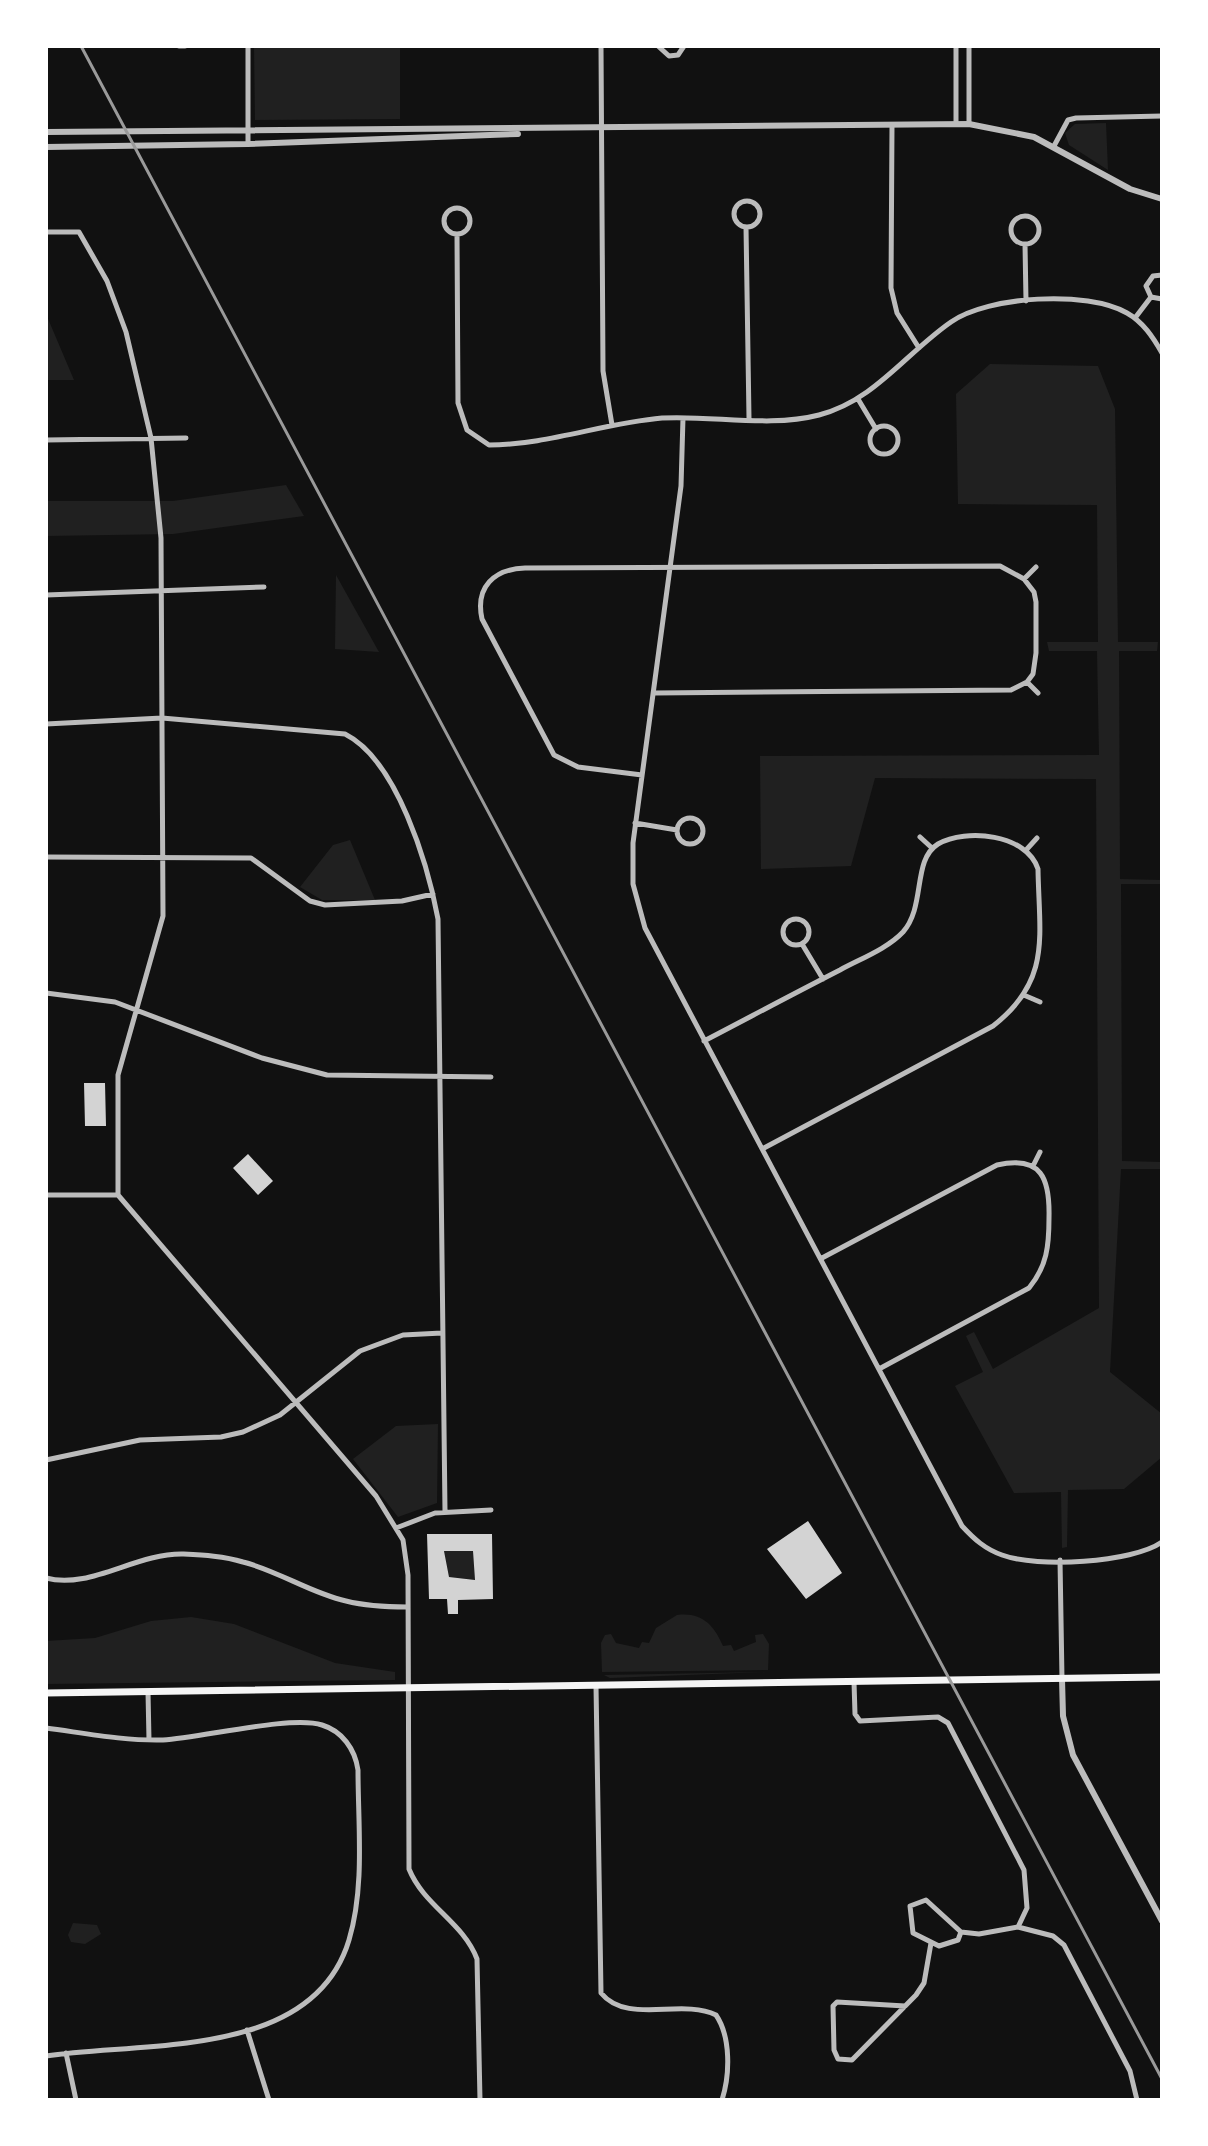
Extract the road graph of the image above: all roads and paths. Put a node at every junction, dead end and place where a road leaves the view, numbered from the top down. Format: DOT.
graph roads {
  1 [pos="248,46"];
  2 [pos="601,46"];
  3 [pos="658,46"];
  4 [pos="684,46"];
  5 [pos="956,46"];
  6 [pos="969,46"];
  7 [pos="1162,116"];
  8 [pos="956,124"];
  9 [pos="969,124"];
  10 [pos="892,126"];
  11 [pos="248,130"];
  12 [pos="576,130"];
  13 [pos="601,130"];
  14 [pos="46,132"];
  15 [pos="248,144"];
  16 [pos="1054,146"];
  17 [pos="46,147"];
  18 [pos="1162,199"];
  19 [pos="746,227"];
  20 [pos="46,232"];
  21 [pos="457,234"];
  22 [pos="1025,244"];
  23 [pos="1162,275"];
  24 [pos="1151,297"];
  25 [pos="1162,299"];
  26 [pos="1026,301"];
  27 [pos="1135,318"];
  28 [pos="919,348"];
  29 [pos="1162,353"];
  30 [pos="858,399"];
  31 [pos="683,418"];
  32 [pos="749,418"];
  33 [pos="612,425"];
  34 [pos="876,429"];
  35 [pos="151,438"];
  36 [pos="186,438"];
  37 [pos="46,440"];
  38 [pos="1036,567"];
  39 [pos="670,568"];
  40 [pos="1024,579"];
  41 [pos="264,587"];
  42 [pos="161,593"];
  43 [pos="46,595"];
  44 [pos="1027,682"];
  45 [pos="655,693"];
  46 [pos="1038,693"];
  47 [pos="162,718"];
  48 [pos="46,724"];
  49 [pos="642,775"];
  50 [pos="635,823"];
  51 [pos="677,830"];
  52 [pos="920,837"];
  53 [pos="1037,838"];
  54 [pos="932,848"];
  55 [pos="1027,849"];
  56 [pos="46,857"];
  57 [pos="163,857"];
  58 [pos="433,893"];
  59 [pos="802,944"];
  60 [pos="823,979"];
  61 [pos="46,993"];
  62 [pos="1026,996"];
  63 [pos="1040,1002"];
  64 [pos="137,1009"];
  65 [pos="704,1041"];
  66 [pos="442,1077"];
  67 [pos="491,1077"];
  68 [pos="764,1148"];
  69 [pos="1040,1152"];
  70 [pos="1033,1166"];
  71 [pos="46,1195"];
  72 [pos="118,1195"];
  73 [pos="821,1258"];
  74 [pos="442,1333"];
  75 [pos="879,1369"];
  76 [pos="297,1400"];
  77 [pos="46,1460"];
  78 [pos="491,1510"];
  79 [pos="445,1511"];
  80 [pos="396,1528"];
  81 [pos="1162,1542"];
  82 [pos="1060,1560"];
  83 [pos="46,1578"];
  84 [pos="407,1607"];
  85 [pos="1162,1677"];
  86 [pos="1062,1679"];
  87 [pos="854,1682"];
  88 [pos="596,1686"];
  89 [pos="409,1690"];
  90 [pos="148,1692"];
  91 [pos="46,1693"];
  92 [pos="46,1728"];
  93 [pos="149,1740"];
  94 [pos="1162,1921"];
  95 [pos="1018,1927"];
  96 [pos="961,1932"];
  97 [pos="931,1943"];
  98 [pos="905,2006"];
  99 [pos="247,2030"];
  100 [pos="66,2053"];
  101 [pos="46,2056"];
  102 [pos="76,2100"];
  103 [pos="269,2100"];
  104 [pos="480,2100"];
  105 [pos="722,2100"];
  106 [pos="1137,2100"];
  1 -- 11 [label="street"];
  2 -- 13 [label="street"];
  3 -- 4 [label="street"];
  5 -- 8 [label="street"];
  6 -- 9 [label="street"];
  7 -- 16 [label="street"];
  8 -- 9 [label="street"];
  8 -- 10 [label="street"];
  9 -- 16 [label="street"];
  10 -- 13 [label="street"];
  10 -- 28 [label="street"];
  11 -- 12 [label="street"];
  11 -- 14 [label="street"];
  11 -- 15 [label="street"];
  12 -- 13 [label="street"];
  12 -- 15 [label="street"];
  13 -- 33 [label="street"];
  15 -- 17 [label="street"];
  16 -- 18 [label="street"];
  19 -- 19 [label="street"];
  19 -- 32 [label="street"];
  20 -- 35 [label="street"];
  21 -- 21 [label="street"];
  21 -- 33 [label="street"];
  22 -- 22 [label="street"];
  22 -- 26 [label="street"];
  23 -- 24 [label="street"];
  24 -- 25 [label="street"];
  24 -- 27 [label="street"];
  26 -- 27 [label="street"];
  26 -- 28 [label="street"];
  27 -- 29 [label="street"];
  28 -- 30 [label="street"];
  30 -- 32 [label="street"];
  30 -- 34 [label="street"];
  31 -- 32 [label="street"];
  31 -- 33 [label="street"];
  31 -- 39 [label="street"];
  34 -- 34 [label="street"];
  35 -- 36 [label="street"];
  35 -- 37 [label="street"];
  35 -- 42 [label="street"];
  38 -- 40 [label="street"];
  39 -- 40 [label="street"];
  39 -- 45 [label="street"];
  39 -- 49 [label="street"];
  40 -- 44 [label="street"];
  41 -- 42 [label="street"];
  42 -- 43 [label="street"];
  42 -- 47 [label="street"];
  44 -- 45 [label="street"];
  44 -- 46 [label="street"];
  45 -- 49 [label="street"];
  47 -- 48 [label="street"];
  47 -- 57 [label="street"];
  47 -- 58 [label="street"];
  49 -- 50 [label="street"];
  50 -- 51 [label="street"];
  50 -- 65 [label="street"];
  51 -- 51 [label="street"];
  52 -- 54 [label="street"];
  53 -- 55 [label="street"];
  54 -- 55 [label="street"];
  54 -- 60 [label="street"];
  55 -- 62 [label="street"];
  56 -- 57 [label="street"];
  57 -- 58 [label="street"];
  57 -- 64 [label="street"];
  58 -- 66 [label="street"];
  59 -- 59 [label="street"];
  59 -- 60 [label="street"];
  60 -- 65 [label="street"];
  61 -- 64 [label="street"];
  62 -- 63 [label="street"];
  62 -- 68 [label="street"];
  64 -- 66 [label="street"];
  64 -- 72 [label="street"];
  65 -- 68 [label="street"];
  66 -- 67 [label="street"];
  66 -- 74 [label="street"];
  68 -- 73 [label="street"];
  69 -- 70 [label="street"];
  70 -- 73 [label="street"];
  70 -- 75 [label="street"];
  71 -- 72 [label="street"];
  72 -- 76 [label="street"];
  73 -- 75 [label="street"];
  74 -- 76 [label="street"];
  74 -- 79 [label="street"];
  75 -- 82 [label="street"];
  76 -- 77 [label="street"];
  76 -- 80 [label="street"];
  78 -- 79 [label="street"];
  79 -- 80 [label="street"];
  80 -- 84 [label="street"];
  81 -- 82 [label="street"];
  82 -- 86 [label="street"];
  83 -- 84 [label="street"];
  84 -- 89 [label="street"];
  85 -- 86 [label="main road"];
  86 -- 87 [label="main road"];
  86 -- 94 [label="street"];
  87 -- 88 [label="main road"];
  87 -- 95 [label="street"];
  88 -- 89 [label="main road"];
  88 -- 105 [label="street"];
  89 -- 90 [label="main road"];
  89 -- 104 [label="street"];
  90 -- 91 [label="main road"];
  90 -- 93 [label="street"];
  92 -- 93 [label="street"];
  93 -- 99 [label="street"];
  95 -- 96 [label="street"];
  95 -- 106 [label="street"];
  96 -- 97 [label="street"];
  96 -- 97 [label="street"];
  97 -- 98 [label="street"];
  98 -- 98 [label="street"];
  99 -- 100 [label="street"];
  99 -- 103 [label="street"];
  100 -- 101 [label="street"];
  100 -- 102 [label="street"];
}
